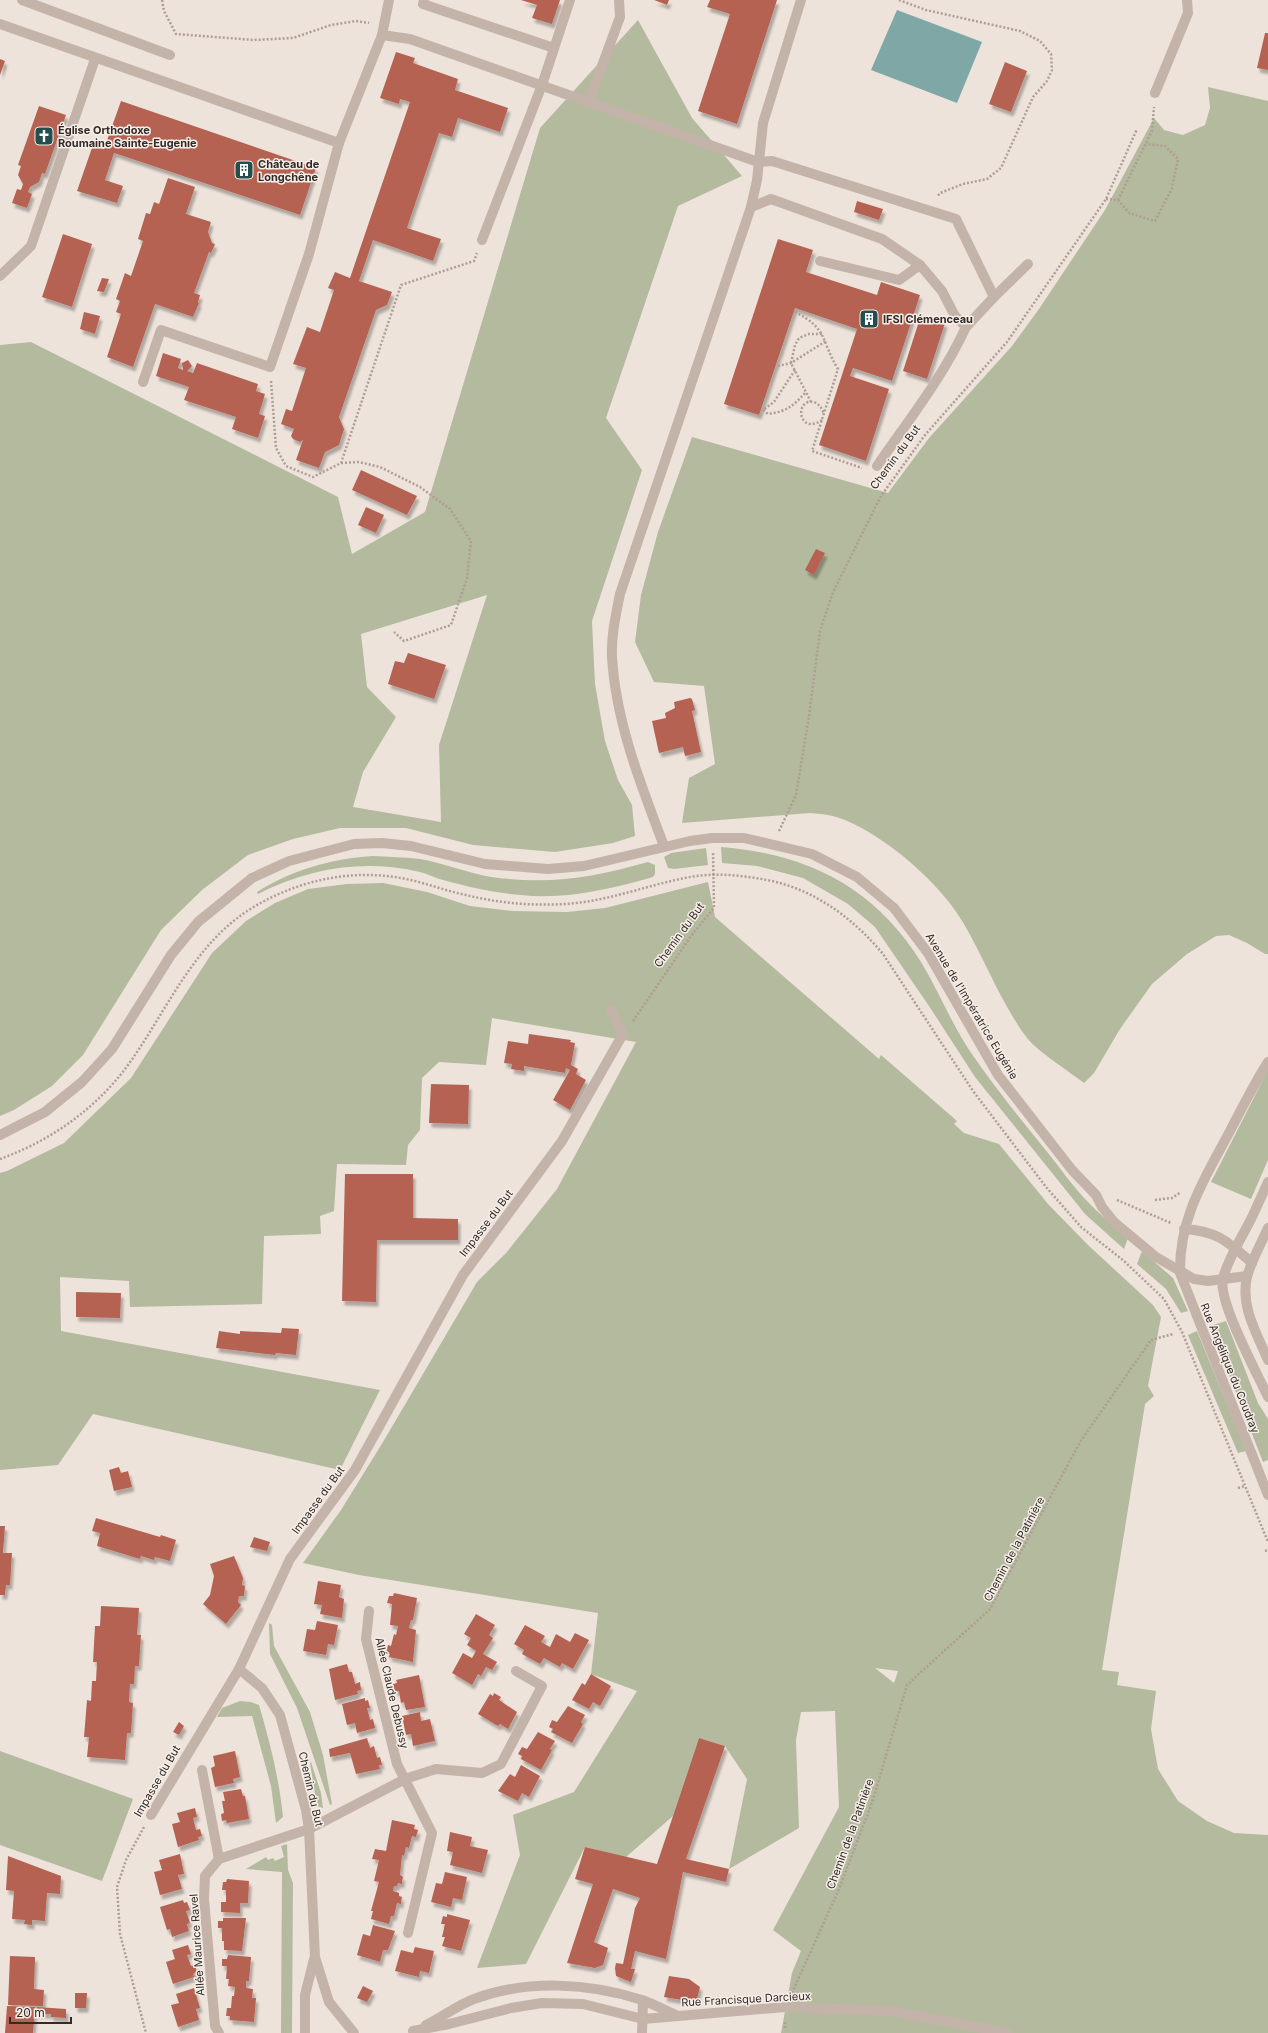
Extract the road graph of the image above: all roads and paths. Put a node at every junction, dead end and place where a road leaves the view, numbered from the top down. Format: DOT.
graph roads {
  1 [pos="22,0"];
  2 [pos="162,0"];
  3 [pos="389,0"];
  4 [pos="424,0"];
  5 [pos="570,0"];
  6 [pos="619,0"];
  7 [pos="801,0"];
  8 [pos="900,0"];
  9 [pos="1187,0"];
  10 [pos="0,24"];
  11 [pos="383,30"];
  12 [pos="554,48"];
  13 [pos="170,55"];
  14 [pos="95,59"];
  15 [pos="542,85"];
  16 [pos="1155,93"];
  17 [pos="589,101"];
  18 [pos="1137,129"];
  19 [pos="339,143"];
  20 [pos="1146,144"];
  21 [pos="758,162"];
  22 [pos="1106,199"];
  23 [pos="1118,200"];
  24 [pos="751,207"];
  25 [pos="926,209"];
  26 [pos="482,240"];
  27 [pos="474,261"];
  28 [pos="820,261"];
  29 [pos="1028,264"];
  30 [pos="920,265"];
  31 [pos="0,276"];
  32 [pos="994,297"];
  33 [pos="795,312"];
  34 [pos="966,327"];
  35 [pos="822,334"];
  36 [pos="826,341"];
  37 [pos="792,363"];
  38 [pos="270,366"];
  39 [pos="778,366"];
  40 [pos="795,370"];
  41 [pos="143,382"];
  42 [pos="806,392"];
  43 [pos="811,402"];
  44 [pos="824,414"];
  45 [pos="822,420"];
  46 [pos="341,463"];
  47 [pos="877,466"];
  48 [pos="394,632"];
  49 [pos="712,838"];
  50 [pos="772,844"];
  51 [pos="664,846"];
  52 [pos="714,874"];
  53 [pos="611,1010"];
  54 [pos="623,1034"];
  55 [pos="1268,1062"];
  56 [pos="0,1135"];
  57 [pos="0,1159"];
  58 [pos="1268,1182"];
  59 [pos="1184,1189"];
  60 [pos="1096,1194"];
  61 [pos="1155,1200"];
  62 [pos="1268,1228"];
  63 [pos="1184,1229"];
  64 [pos="1235,1248"];
  65 [pos="1252,1263"];
  66 [pos="1180,1273"];
  67 [pos="1247,1276"];
  68 [pos="1222,1280"];
  69 [pos="1174,1334"];
  70 [pos="1268,1360"];
  71 [pos="1268,1397"];
  72 [pos="1268,1495"];
  73 [pos="1268,1542"];
  74 [pos="369,1611"];
  75 [pos="239,1669"];
  76 [pos="516,1671"];
  77 [pos="202,1770"];
  78 [pos="405,1779"];
  79 [pos="151,1815"];
  80 [pos="309,1829"];
  81 [pos="219,1859"];
  82 [pos="408,1933"];
  83 [pos="315,1957"];
  84 [pos="798,1978"];
  85 [pos="643,2001"];
  86 [pos="676,2015"];
  87 [pos="643,2019"];
  88 [pos="410,2032"];
  89 [pos="146,2033"];
  90 [pos="218,2033"];
  91 [pos="305,2033"];
  92 [pos="354,2033"];
  93 [pos="642,2033"];
  94 [pos="1007,2033"];
  1 -- 13 [label="street"];
  2 -- 11 [label="path"];
  3 -- 11 [label="street"];
  4 -- 12 [label="street"];
  5 -- 12 [label="street"];
  6 -- 17 [label="street"];
  7 -- 21 [label="street"];
  8 -- 25 [label="path"];
  9 -- 16 [label="street"];
  10 -- 14 [label="street"];
  11 -- 15 [label="street"];
  11 -- 19 [label="street"];
  12 -- 15 [label="street"];
  14 -- 19 [label="street"];
  14 -- 31 [label="street"];
  15 -- 17 [label="street"];
  15 -- 26 [label="street"];
  16 -- 20 [label="path"];
  17 -- 21 [label="street"];
  18 -- 22 [label="path, Chemin du But"];
  19 -- 38 [label="street"];
  20 -- 23 [label="path"];
  20 -- 23 [label="path"];
  21 -- 24 [label="street"];
  21 -- 25 [label="street"];
  22 -- 23 [label="path"];
  22 -- 50 [label="path, Chemin du But"];
  24 -- 30 [label="street"];
  24 -- 51 [label="street"];
  25 -- 32 [label="street"];
  27 -- 46 [label="path"];
  28 -- 30 [label="street"];
  29 -- 32 [label="street"];
  30 -- 34 [label="street"];
  32 -- 34 [label="street"];
  33 -- 35 [label="path"];
  34 -- 47 [label="street"];
  35 -- 36 [label="path"];
  35 -- 37 [label="path"];
  36 -- 37 [label="path"];
  36 -- 44 [label="path"];
  37 -- 39 [label="path"];
  37 -- 40 [label="path"];
  38 -- 41 [label="street"];
  38 -- 46 [label="path"];
  40 -- 42 [label="path"];
  40 -- 42 [label="path"];
  42 -- 43 [label="path"];
  43 -- 44 [label="path"];
  43 -- 45 [label="path"];
  44 -- 45 [label="path"];
  45 -- 47 [label="path"];
  46 -- 48 [label="path"];
  49 -- 50 [label="street, Avenue de l'Impératrice Eugénie"];
  49 -- 51 [label="street, Avenue de l'Impératrice Eugénie"];
  49 -- 52 [label="path, Chemin du But"];
  50 -- 60 [label="street, Avenue de l'Impératrice Eugénie"];
  51 -- 56 [label="street, Avenue de l'Impératrice Eugénie"];
  52 -- 54 [label="path, Chemin du But"];
  52 -- 57 [label="path"];
  52 -- 73 [label="path"];
  53 -- 54 [label="street"];
  54 -- 75 [label="street, Impasse du But"];
  55 -- 63 [label="street, Rue Angélique du Coudray"];
  58 -- 64 [label="street"];
  59 -- 61 [label="path"];
  60 -- 63 [label="path"];
  60 -- 66 [label="street, Avenue de l'Impératrice Eugénie"];
  62 -- 65 [label="street"];
  63 -- 64 [label="street"];
  63 -- 66 [label="street, Rue Angélique du Coudray"];
  64 -- 65 [label="street"];
  64 -- 68 [label="street"];
  65 -- 67 [label="street"];
  66 -- 68 [label="street"];
  66 -- 72 [label="street, Rue Angélique du Coudray"];
  67 -- 68 [label="street"];
  67 -- 70 [label="street"];
  68 -- 71 [label="street, Rue Angélique du Coudray"];
  69 -- 84 [label="path, Chemin de la Patinière"];
  74 -- 78 [label="street, Allée Claude Debussy"];
  75 -- 79 [label="street, Impasse du But"];
  75 -- 80 [label="street, Chemin du But"];
  76 -- 78 [label="street"];
  77 -- 81 [label="street"];
  78 -- 80 [label="street"];
  78 -- 82 [label="street, Allée Claude Debussy"];
  79 -- 89 [label="path, Impasse du But"];
  80 -- 81 [label="street"];
  80 -- 83 [label="street, Chemin du But"];
  81 -- 90 [label="street, Allée Maurice Ravel"];
  83 -- 91 [label="street, Chemin du But"];
  83 -- 92 [label="street, Chemin du But"];
  85 -- 86 [label="street, Rue Francisque Darcieux"];
  85 -- 87 [label="street"];
  85 -- 88 [label="street, Rue Francisque Darcieux"];
  86 -- 87 [label="street, Rue Francisque Darcieux"];
  86 -- 94 [label="street, Rue Francisque Darcieux"];
  87 -- 88 [label="street, Rue Francisque Darcieux"];
  87 -- 93 [label="street"];
}
